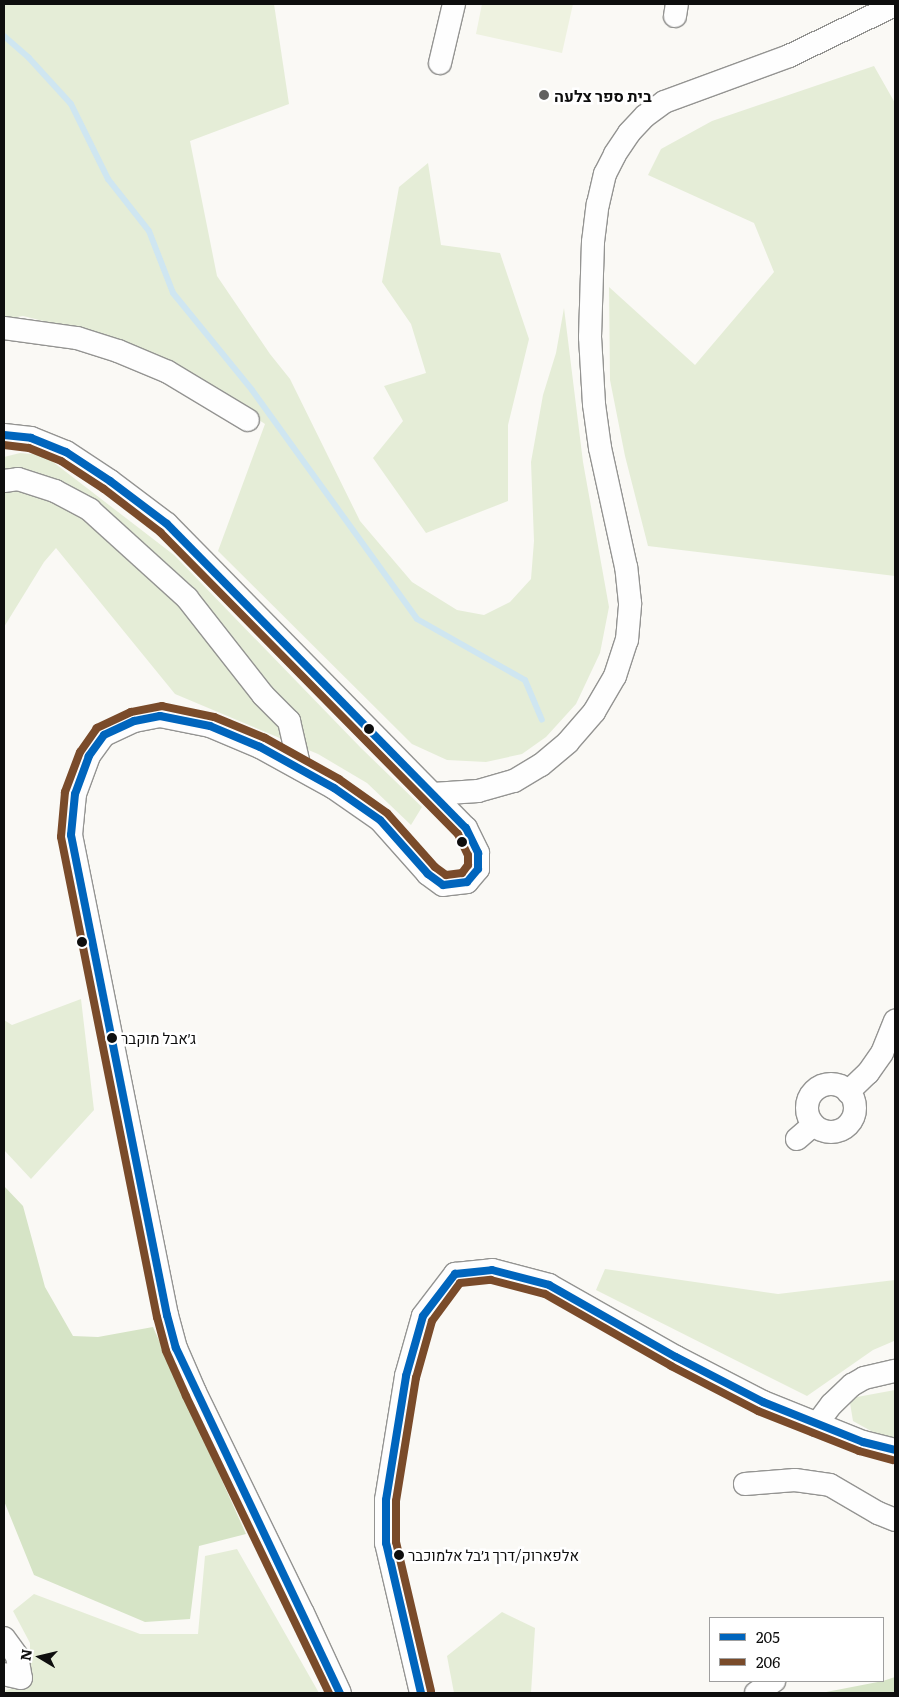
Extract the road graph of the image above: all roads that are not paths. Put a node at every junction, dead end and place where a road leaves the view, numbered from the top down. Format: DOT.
graph roads {
  1 [pos="454,4"];
  2 [pos="895,6"];
  3 [pos="440,63"];
  4 [pos="4,328"];
  5 [pos="248,420"];
  6 [pos="4,435"];
  7 [pos="4,480"];
  8 [pos="300,770"];
  9 [pos="433,794"];
  10 [pos="895,1020"];
  11 [pos="848,1092"];
  12 [pos="895,1371"];
  13 [pos="816,1425"];
  14 [pos="895,1450"];
  15 [pos="745,1484"];
  16 [pos="895,1520"];
  17 [pos="4,1638"];
  18 [pos="4,1674"];
  19 [pos="772,1682"];
  20 [pos="340,1693"];
  21 [pos="421,1693"];
  22 [pos="756,1693"];
  1 -- 3 [label="street"];
  2 -- 9 [label="street"];
  4 -- 5 [label="street"];
  6 -- 9 [label="street"];
  7 -- 8 [label="street"];
  8 -- 9 [label="street"];
  8 -- 20 [label="street"];
  10 -- 11 [label="street"];
  11 -- 11 [label="street"];
  12 -- 13 [label="street"];
  13 -- 14 [label="street"];
  13 -- 21 [label="street"];
  15 -- 16 [label="street"];
  17 -- 18 [label="street"];
  19 -- 22 [label="street"];
}
